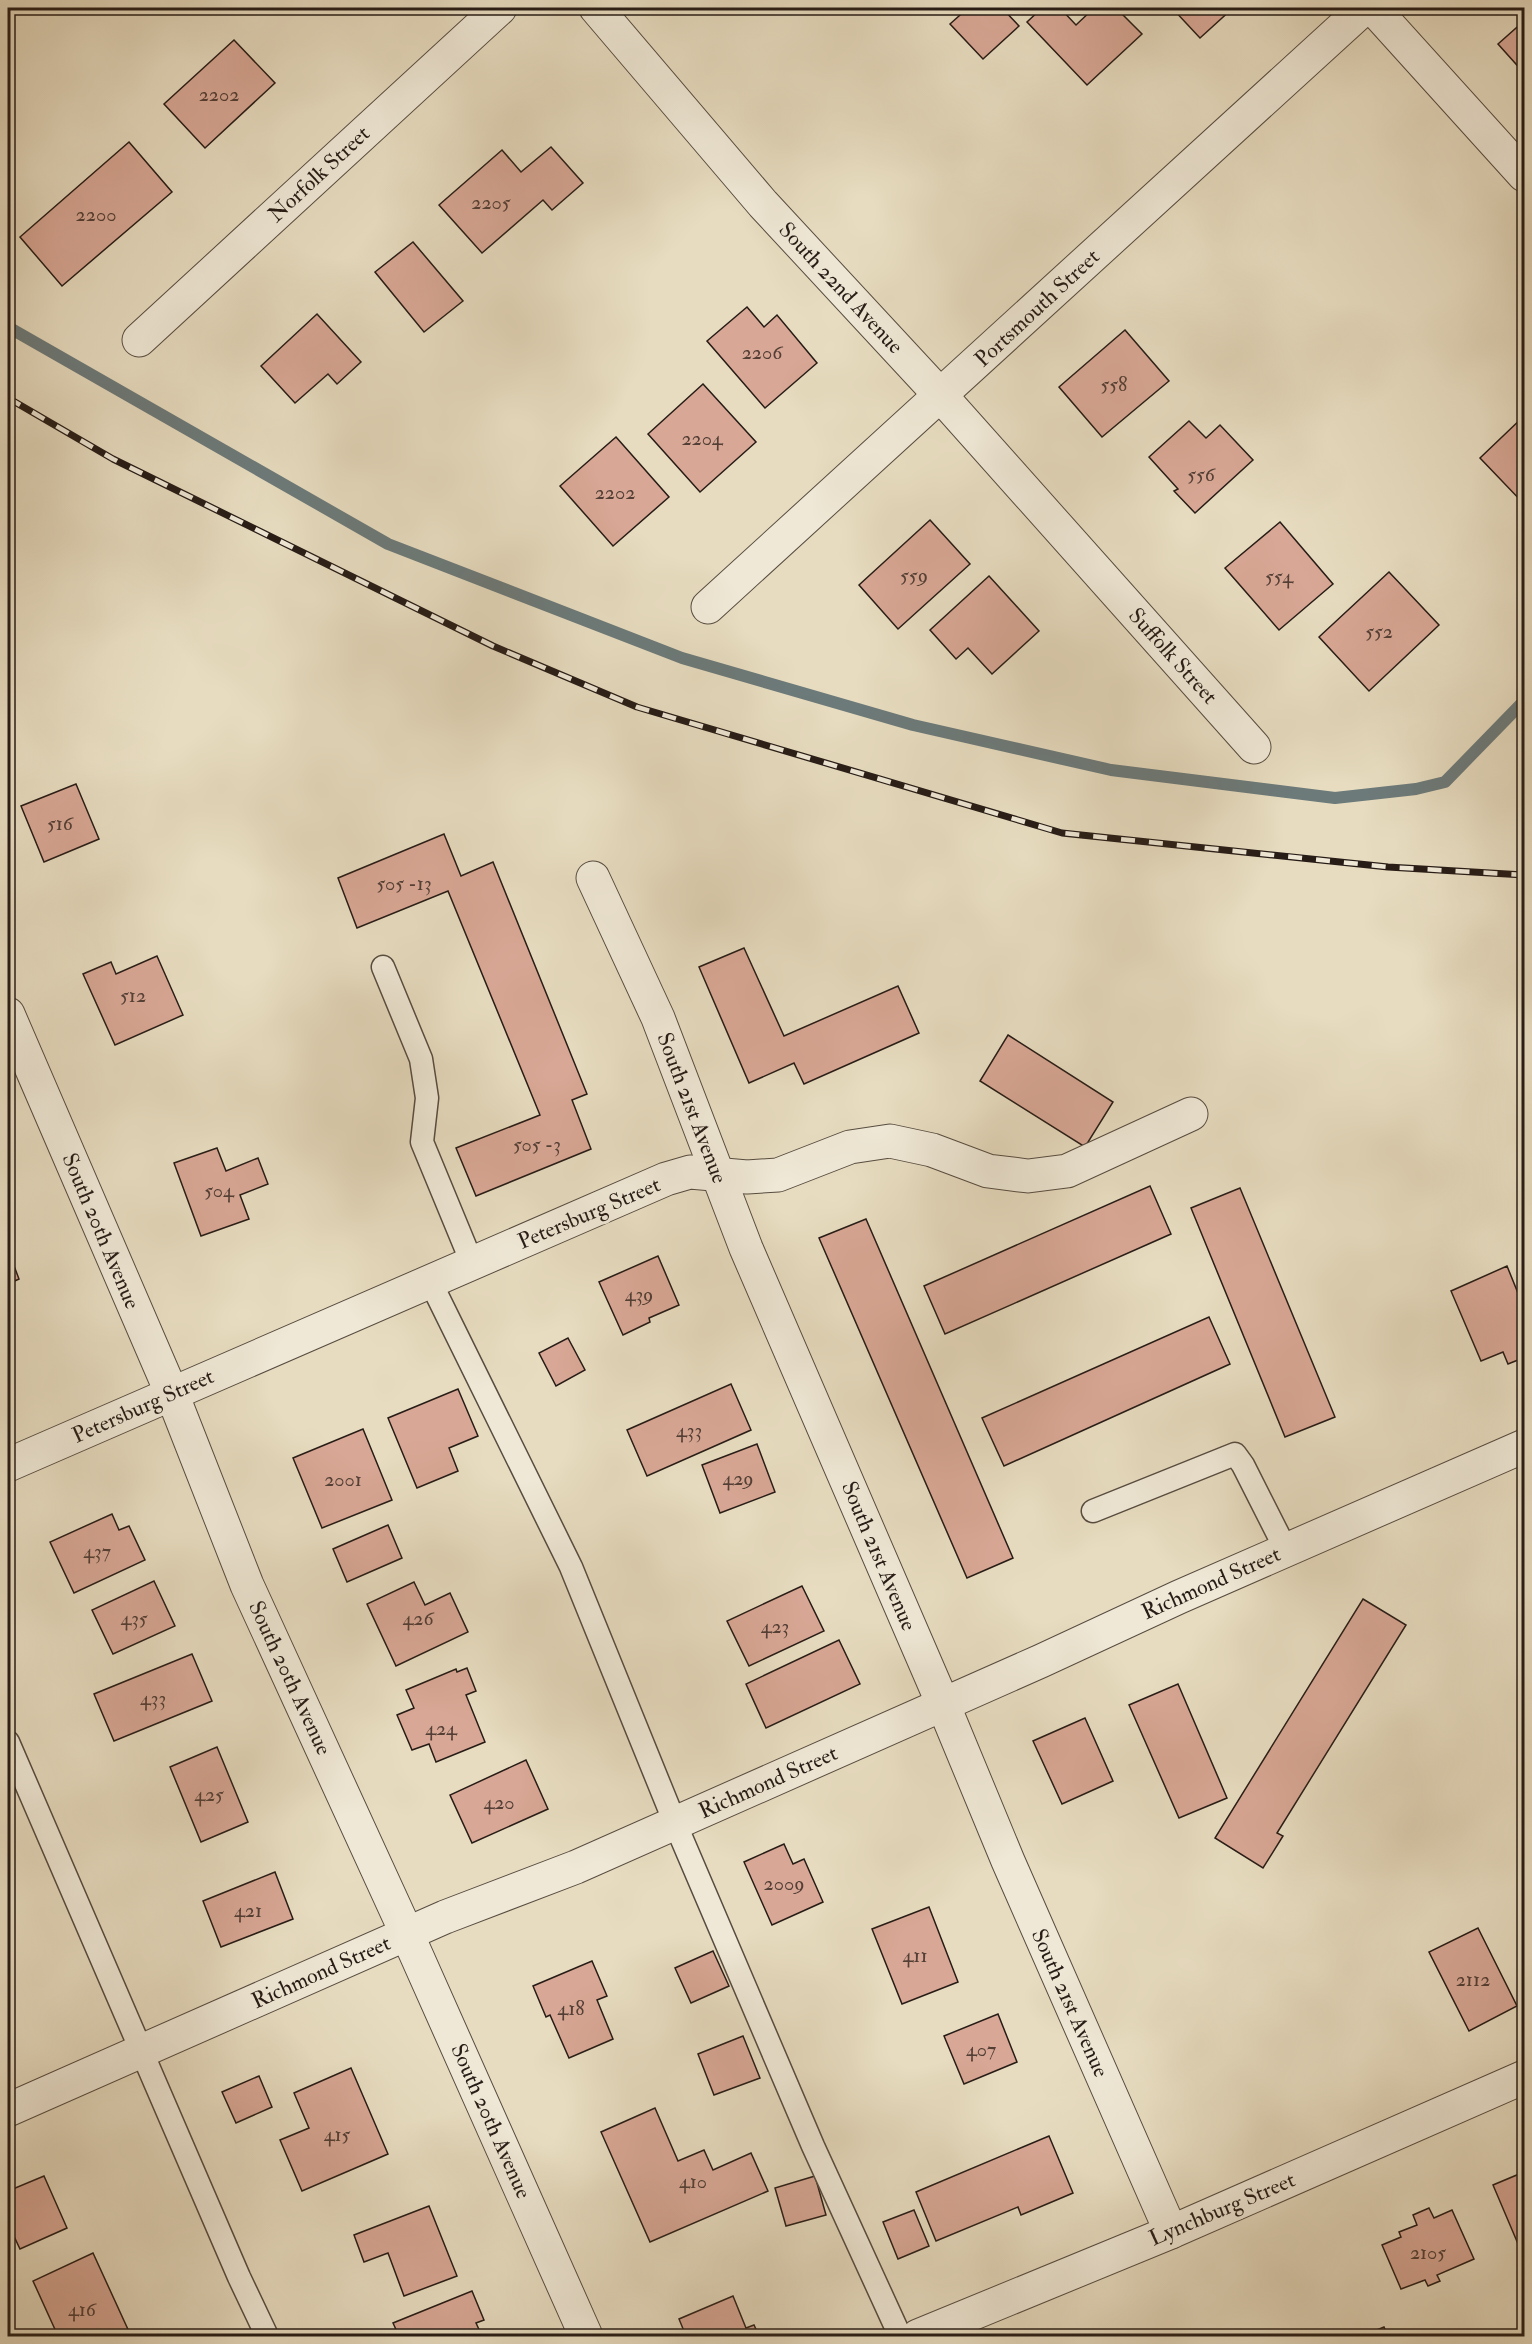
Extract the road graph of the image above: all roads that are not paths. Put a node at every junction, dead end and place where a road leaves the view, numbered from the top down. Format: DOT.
graph roads {
  1 [pos="500,8"];
  2 [pos="596,8"];
  3 [pos="1364,8"];
  4 [pos="1373,8"];
  5 [pos="1524,175"];
  6 [pos="139,340"];
  7 [pos="941,396"];
  8 [pos="1091,564"];
  9 [pos="708,607"];
  10 [pos="1254,747"];
  11 [pos="592,878"];
  12 [pos="383,967"];
  13 [pos="8,1014"];
  14 [pos="1191,1113"];
  15 [pos="717,1173"];
  16 [pos="472,1263"];
  17 [pos="430,1281"];
  18 [pos="172,1394"];
  19 [pos="1524,1446"];
  20 [pos="8,1465"];
  21 [pos="1093,1511"];
  22 [pos="1286,1550"];
  23 [pos="944,1704"];
  24 [pos="8,1742"];
  25 [pos="675,1823"];
  26 [pos="408,1934"];
  27 [pos="143,2051"];
  28 [pos="1524,2077"];
  29 [pos="8,2110"];
  30 [pos="1171,2232"];
  31 [pos="267,2337"];
  32 [pos="586,2337"];
  33 [pos="900,2337"];
  34 [pos="918,2337"];
  1 -- 6 [label="street, Norfolk Street"];
  2 -- 7 [label="street, South 22nd Avenue"];
  3 -- 7 [label="street, Portsmouth Street"];
  4 -- 5 [label="street"];
  7 -- 8 [label="street, South 22nd Avenue"];
  7 -- 9 [label="street, Portsmouth Street"];
  8 -- 10 [label="street, Suffolk Street"];
  11 -- 15 [label="street, South 21st Avenue"];
  12 -- 16 [label="lane"];
  13 -- 18 [label="street, South 20th Avenue"];
  14 -- 15 [label="street, Petersburg Street"];
  15 -- 16 [label="street, Petersburg Street"];
  15 -- 23 [label="street, South 21st Avenue"];
  16 -- 17 [label="street, Petersburg Street"];
  17 -- 18 [label="street, Petersburg Street"];
  17 -- 25 [label="lane"];
  18 -- 20 [label="street, Petersburg Street"];
  18 -- 26 [label="street, South 20th Avenue"];
  19 -- 22 [label="street, Richmond Street"];
  21 -- 22 [label="lane"];
  22 -- 23 [label="street, Richmond Street"];
  23 -- 25 [label="street, Richmond Street"];
  23 -- 30 [label="street, South 21st Avenue"];
  24 -- 27 [label="lane"];
  25 -- 26 [label="street, Richmond Street"];
  25 -- 33 [label="lane"];
  26 -- 27 [label="street, Richmond Street"];
  26 -- 32 [label="street, South 20th Avenue"];
  27 -- 29 [label="street, Richmond Street"];
  27 -- 31 [label="lane"];
  28 -- 30 [label="street, Lynchburg Street"];
  30 -- 34 [label="street, Lynchburg Street"];
}
